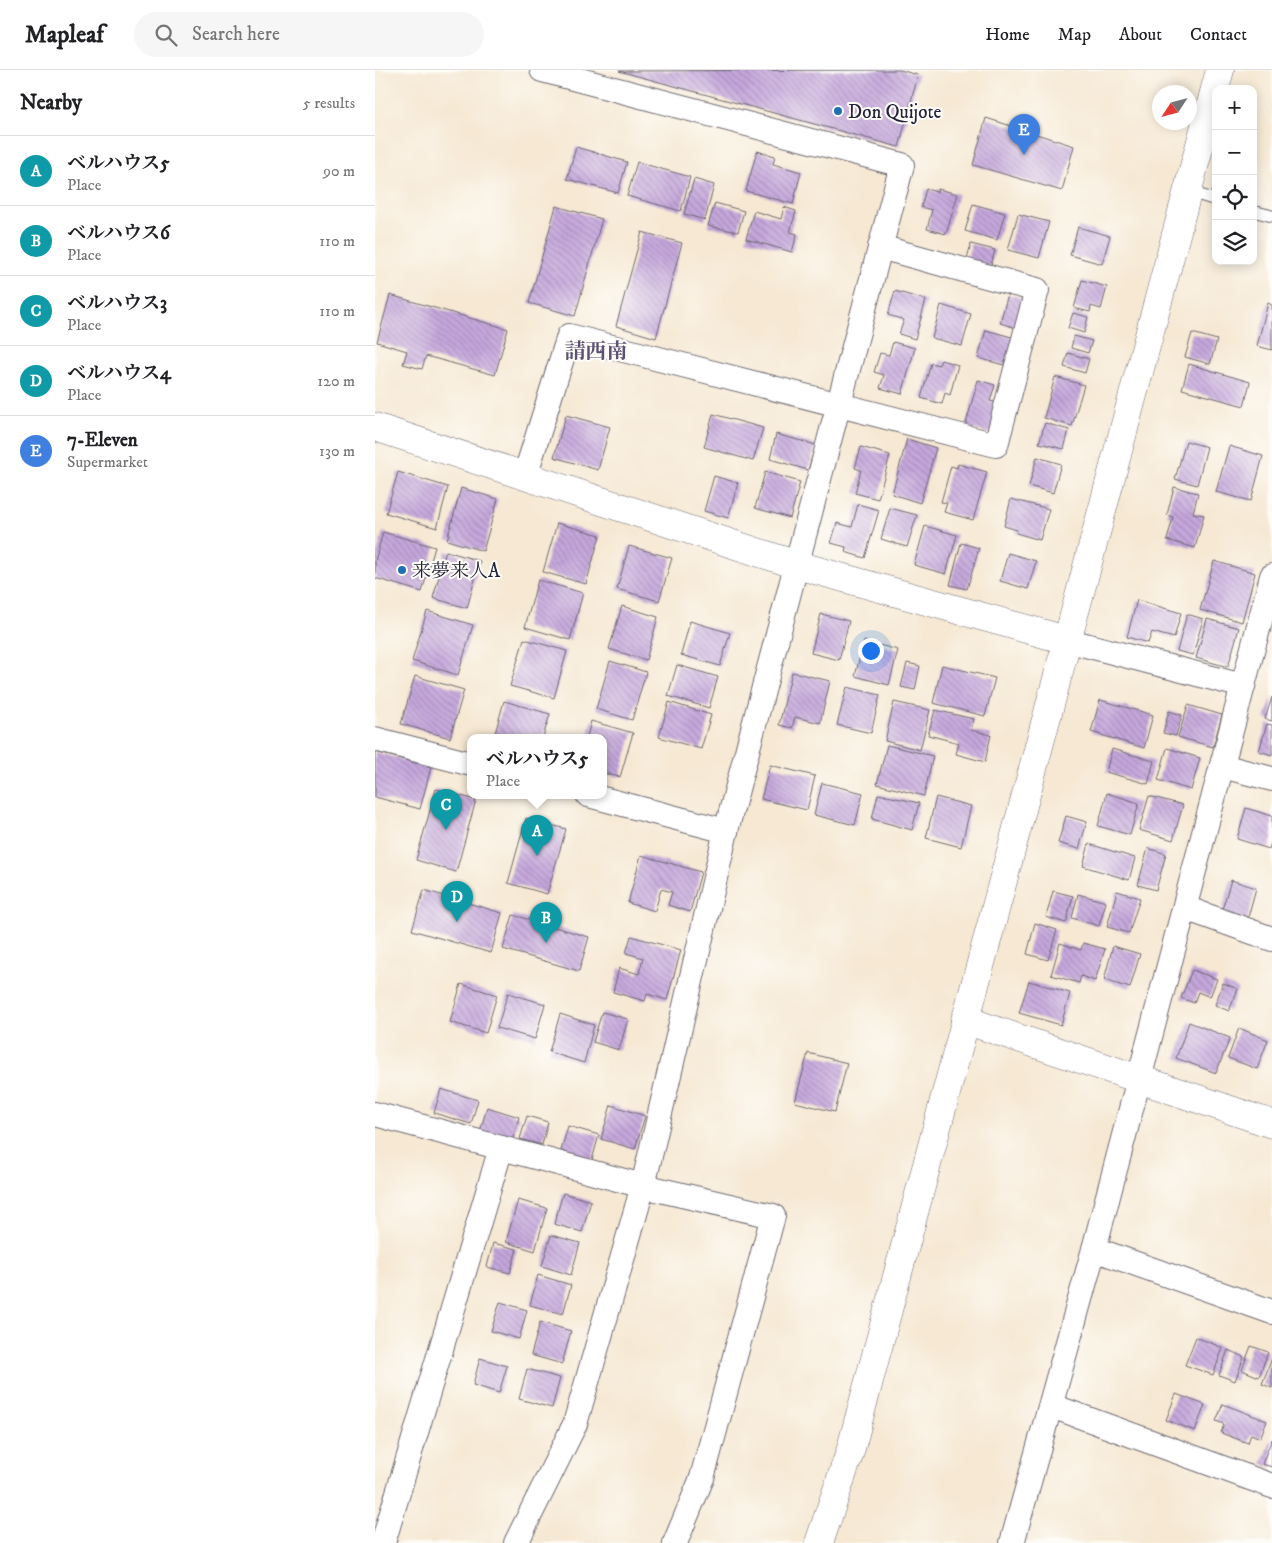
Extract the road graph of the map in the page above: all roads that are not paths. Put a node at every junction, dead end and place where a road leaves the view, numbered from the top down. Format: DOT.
graph roads {
  1 [pos="542,70"];
  2 [pos="1220,70"];
  3 [pos="1187,192"];
  4 [pos="1212,199"];
  5 [pos="1257,212"];
  6 [pos="1272,216"];
  7 [pos="881,248"];
  8 [pos="839,404"];
  9 [pos="375,427"];
  10 [pos="525,476"];
  11 [pos="797,565"];
  12 [pos="1272,576"];
  13 [pos="1268,607"];
  14 [pos="1066,640"];
  15 [pos="1243,686"];
  16 [pos="375,739"];
  17 [pos="467,763"];
  18 [pos="1222,766"];
  19 [pos="1272,779"];
  20 [pos="603,799"];
  21 [pos="726,831"];
  22 [pos="1185,908"];
  23 [pos="1272,939"];
  24 [pos="965,1020"];
  25 [pos="1140,1078"];
  26 [pos="375,1114"];
  27 [pos="1272,1124"];
  28 [pos="501,1148"];
  29 [pos="643,1186"];
  30 [pos="1094,1249"];
  31 [pos="1272,1312"];
  32 [pos="1052,1406"];
  33 [pos="1272,1486"];
  34 [pos="383,1543"];
  35 [pos="516,1543"];
  36 [pos="675,1543"];
  37 [pos="819,1543"];
  38 [pos="1013,1543"];
  1 -- 7 [label="street"];
  2 -- 3 [label="street"];
  3 -- 4 [label="lane"];
  3 -- 14 [label="street"];
  5 -- 6 [label="lane"];
  7 -- 8 [label="street"];
  7 -- 8 [label="street"];
  8 -- 10 [label="street"];
  8 -- 11 [label="street"];
  9 -- 10 [label="street"];
  10 -- 11 [label="street"];
  11 -- 14 [label="street"];
  11 -- 21 [label="street"];
  12 -- 13 [label="street"];
  13 -- 15 [label="street"];
  14 -- 15 [label="street"];
  14 -- 24 [label="street"];
  15 -- 18 [label="street"];
  16 -- 17 [label="street"];
  18 -- 19 [label="street"];
  18 -- 22 [label="street"];
  20 -- 21 [label="street"];
  21 -- 29 [label="street"];
  22 -- 23 [label="street"];
  22 -- 25 [label="street"];
  24 -- 25 [label="street"];
  24 -- 37 [label="street"];
  25 -- 27 [label="street"];
  25 -- 30 [label="street"];
  26 -- 28 [label="street"];
  28 -- 29 [label="street"];
  28 -- 34 [label="street"];
  29 -- 35 [label="street"];
  29 -- 36 [label="street"];
  30 -- 31 [label="street"];
  30 -- 32 [label="street"];
  32 -- 33 [label="street"];
  32 -- 38 [label="street"];
}
